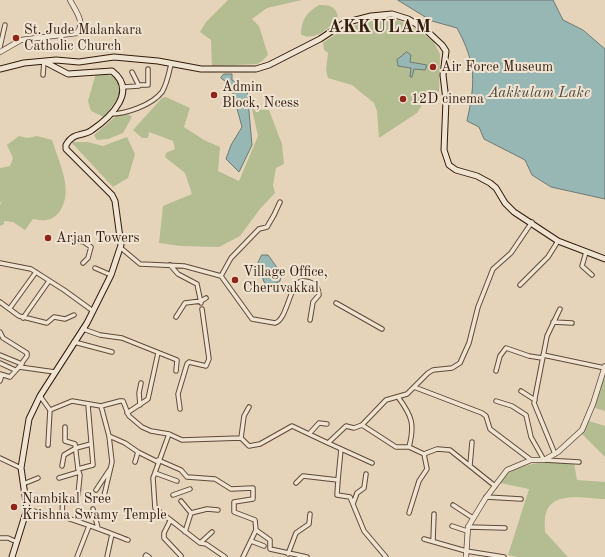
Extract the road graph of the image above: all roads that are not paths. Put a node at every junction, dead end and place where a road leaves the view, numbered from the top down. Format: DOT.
graph roads {
  1 [pos="70,0"];
  2 [pos="5,25"];
  3 [pos="1,35"];
  4 [pos="0,47"];
  5 [pos="0,52"];
  6 [pos="44,61"];
  7 [pos="171,64"];
  8 [pos="0,69"];
  9 [pos="148,69"];
  10 [pos="132,72"];
  11 [pos="43,75"];
  12 [pos="138,85"];
  13 [pos="123,88"];
  14 [pos="110,114"];
  15 [pos="280,202"];
  16 [pos="532,222"];
  17 [pos="75,240"];
  18 [pos="558,241"];
  19 [pos="120,248"];
  20 [pos="586,252"];
  21 [pos="605,259"];
  22 [pos="0,262"];
  23 [pos="83,263"];
  24 [pos="170,265"];
  25 [pos="95,268"];
  26 [pos="36,272"];
  27 [pos="111,275"];
  28 [pos="592,275"];
  29 [pos="221,276"];
  30 [pos="49,281"];
  31 [pos="520,285"];
  32 [pos="206,298"];
  33 [pos="0,302"];
  34 [pos="201,302"];
  35 [pos="336,303"];
  36 [pos="10,308"];
  37 [pos="202,309"];
  38 [pos="560,309"];
  39 [pos="93,312"];
  40 [pos="74,315"];
  41 [pos="176,317"];
  42 [pos="23,318"];
  43 [pos="310,320"];
  44 [pos="553,322"];
  45 [pos="572,323"];
  46 [pos="83,329"];
  47 [pos="382,329"];
  48 [pos="0,332"];
  49 [pos="74,342"];
  50 [pos="112,352"];
  51 [pos="158,353"];
  52 [pos="0,355"];
  53 [pos="543,356"];
  54 [pos="0,363"];
  55 [pos="20,365"];
  56 [pos="605,367"];
  57 [pos="15,370"];
  58 [pos="176,371"];
  59 [pos="496,371"];
  60 [pos="55,372"];
  61 [pos="1,374"];
  62 [pos="0,381"];
  63 [pos="141,383"];
  64 [pos="414,387"];
  65 [pos="521,391"];
  66 [pos="40,396"];
  67 [pos="398,397"];
  68 [pos="535,400"];
  69 [pos="496,401"];
  70 [pos="88,405"];
  71 [pos="140,405"];
  72 [pos="101,406"];
  73 [pos="249,407"];
  74 [pos="180,409"];
  75 [pos="50,410"];
  76 [pos="127,412"];
  77 [pos="327,424"];
  78 [pos="362,425"];
  79 [pos="65,427"];
  80 [pos="169,434"];
  81 [pos="309,434"];
  82 [pos="109,436"];
  83 [pos="241,438"];
  84 [pos="472,442"];
  85 [pos="328,443"];
  86 [pos="91,444"];
  87 [pos="48,445"];
  88 [pos="408,447"];
  89 [pos="76,448"];
  90 [pos="341,448"];
  91 [pos="138,452"];
  92 [pos="424,454"];
  93 [pos="555,454"];
  94 [pos="0,458"];
  95 [pos="531,460"];
  96 [pos="544,460"];
  97 [pos="158,461"];
  98 [pos="135,462"];
  99 [pos="579,462"];
  100 [pos="372,463"];
  101 [pos="470,465"];
  102 [pos="62,466"];
  103 [pos="21,468"];
  104 [pos="111,468"];
  105 [pos="79,470"];
  106 [pos="155,473"];
  107 [pos="366,474"];
  108 [pos="38,478"];
  109 [pos="59,478"];
  110 [pos="338,480"];
  111 [pos="177,481"];
  112 [pos="296,482"];
  113 [pos="23,484"];
  114 [pos="495,486"];
  115 [pos="190,489"];
  116 [pos="96,490"];
  117 [pos="62,493"];
  118 [pos="78,494"];
  119 [pos="104,496"];
  120 [pos="173,496"];
  121 [pos="486,497"];
  122 [pos="25,499"];
  123 [pos="521,499"];
  124 [pos="49,500"];
  125 [pos="181,501"];
  126 [pos="353,504"];
  127 [pos="453,505"];
  128 [pos="27,509"];
  129 [pos="93,509"];
  130 [pos="218,510"];
  131 [pos="192,513"];
  132 [pos="409,513"];
  133 [pos="310,514"];
  134 [pos="434,514"];
  135 [pos="62,517"];
  136 [pos="474,518"];
  137 [pos="170,521"];
  138 [pos="89,526"];
  139 [pos="452,526"];
  140 [pos="98,528"];
  141 [pos="505,528"];
  142 [pos="468,529"];
  143 [pos="256,530"];
  144 [pos="185,532"];
  145 [pos="212,532"];
  146 [pos="112,534"];
  147 [pos="0,538"];
  148 [pos="424,539"];
  149 [pos="128,540"];
  150 [pos="251,541"];
  151 [pos="433,541"];
  152 [pos="17,542"];
  153 [pos="200,543"];
  154 [pos="264,546"];
  155 [pos="466,551"];
  156 [pos="288,554"];
  157 [pos="181,556"];
  158 [pos="12,557"];
  159 [pos="77,557"];
  160 [pos="107,557"];
  161 [pos="145,557"];
  162 [pos="149,557"];
  163 [pos="225,557"];
  164 [pos="243,557"];
  165 [pos="307,557"];
  166 [pos="386,557"];
  167 [pos="466,557"];
  168 [pos="504,557"];
  1 -- 5 [label="street"];
  2 -- 3 [label="street"];
  3 -- 4 [label="street"];
  6 -- 7 [label="main road"];
  6 -- 8 [label="main road"];
  6 -- 11 [label="street"];
  6 -- 13 [label="main road"];
  7 -- 14 [label="street"];
  7 -- 16 [label="main road"];
  9 -- 12 [label="street"];
  10 -- 12 [label="street"];
  12 -- 13 [label="street"];
  13 -- 14 [label="main road"];
  14 -- 19 [label="main road"];
  15 -- 29 [label="street"];
  16 -- 18 [label="main road"];
  16 -- 64 [label="street"];
  17 -- 23 [label="street"];
  18 -- 20 [label="main road"];
  18 -- 31 [label="street"];
  19 -- 24 [label="street"];
  19 -- 27 [label="main road"];
  20 -- 21 [label="main road"];
  20 -- 28 [label="street"];
  22 -- 26 [label="street"];
  24 -- 29 [label="street"];
  24 -- 34 [label="street"];
  25 -- 27 [label="street"];
  26 -- 30 [label="street"];
  26 -- 36 [label="street"];
  27 -- 39 [label="main road"];
  29 -- 43 [label="street"];
  30 -- 39 [label="street"];
  30 -- 42 [label="street"];
  32 -- 34 [label="street"];
  33 -- 36 [label="street"];
  34 -- 41 [label="street"];
  35 -- 47 [label="street"];
  36 -- 42 [label="street"];
  37 -- 74 [label="street"];
  38 -- 44 [label="street"];
  39 -- 46 [label="main road"];
  40 -- 42 [label="street"];
  44 -- 45 [label="street"];
  44 -- 53 [label="street"];
  46 -- 49 [label="main road"];
  46 -- 51 [label="street"];
  48 -- 55 [label="street"];
  49 -- 50 [label="street"];
  49 -- 60 [label="main road"];
  51 -- 58 [label="street"];
  51 -- 71 [label="street"];
  52 -- 55 [label="street"];
  53 -- 56 [label="street"];
  53 -- 59 [label="street"];
  53 -- 68 [label="street"];
  54 -- 57 [label="street"];
  55 -- 57 [label="street"];
  55 -- 60 [label="street"];
  56 -- 93 [label="street"];
  57 -- 61 [label="street"];
  60 -- 66 [label="main road"];
  61 -- 62 [label="street"];
  63 -- 71 [label="street"];
  64 -- 67 [label="street"];
  64 -- 95 [label="street"];
  65 -- 68 [label="street"];
  66 -- 75 [label="street"];
  66 -- 103 [label="main road"];
  67 -- 78 [label="street"];
  67 -- 88 [label="street"];
  68 -- 93 [label="street"];
  69 -- 96 [label="street"];
  70 -- 72 [label="street"];
  70 -- 75 [label="street"];
  70 -- 86 [label="street"];
  71 -- 76 [label="street"];
  72 -- 76 [label="street"];
  72 -- 82 [label="street"];
  73 -- 83 [label="street"];
  75 -- 87 [label="street"];
  76 -- 80 [label="street"];
  77 -- 81 [label="street"];
  78 -- 85 [label="street"];
  78 -- 88 [label="street"];
  79 -- 89 [label="street"];
  80 -- 83 [label="street"];
  80 -- 97 [label="street"];
  81 -- 83 [label="street"];
  81 -- 85 [label="street"];
  82 -- 91 [label="street"];
  82 -- 104 [label="street"];
  84 -- 101 [label="street"];
  85 -- 90 [label="street"];
  86 -- 89 [label="street"];
  86 -- 105 [label="street"];
  88 -- 92 [label="street"];
  89 -- 102 [label="street"];
  89 -- 105 [label="street"];
  90 -- 100 [label="street"];
  90 -- 110 [label="street"];
  91 -- 97 [label="street"];
  91 -- 98 [label="street"];
  92 -- 101 [label="street"];
  92 -- 132 [label="street"];
  93 -- 96 [label="street"];
  94 -- 103 [label="street"];
  95 -- 96 [label="street"];
  95 -- 114 [label="street"];
  96 -- 99 [label="street"];
  97 -- 106 [label="street"];
  97 -- 143 [label="street"];
  101 -- 114 [label="street"];
  103 -- 113 [label="main road"];
  104 -- 116 [label="street"];
  104 -- 119 [label="street"];
  105 -- 109 [label="street"];
  105 -- 118 [label="street"];
  106 -- 111 [label="street"];
  106 -- 137 [label="street"];
  107 -- 126 [label="street"];
  108 -- 113 [label="street"];
  110 -- 112 [label="street"];
  110 -- 126 [label="street"];
  113 -- 122 [label="main road"];
  114 -- 121 [label="street"];
  115 -- 120 [label="street"];
  117 -- 135 [label="street"];
  121 -- 123 [label="street"];
  121 -- 136 [label="street"];
  122 -- 124 [label="street"];
  122 -- 128 [label="main road"];
  125 -- 131 [label="street"];
  126 -- 166 [label="street"];
  127 -- 136 [label="street"];
  128 -- 135 [label="street"];
  128 -- 152 [label="main road"];
  129 -- 140 [label="street"];
  130 -- 131 [label="street"];
  131 -- 144 [label="street"];
  133 -- 156 [label="street"];
  134 -- 151 [label="street"];
  135 -- 138 [label="street"];
  136 -- 142 [label="street"];
  137 -- 144 [label="street"];
  137 -- 157 [label="street"];
  138 -- 140 [label="street"];
  138 -- 159 [label="street"];
  139 -- 142 [label="street"];
  140 -- 146 [label="street"];
  141 -- 142 [label="street"];
  142 -- 155 [label="street"];
  143 -- 150 [label="street"];
  143 -- 156 [label="street"];
  144 -- 153 [label="street"];
  145 -- 153 [label="street"];
  146 -- 149 [label="street"];
  146 -- 160 [label="street"];
  147 -- 152 [label="street"];
  148 -- 151 [label="street"];
  150 -- 154 [label="street"];
  150 -- 164 [label="street"];
  151 -- 155 [label="street"];
  152 -- 158 [label="main road"];
  153 -- 163 [label="street"];
  155 -- 167 [label="street"];
  155 -- 168 [label="street"];
  156 -- 165 [label="street"];
  161 -- 162 [label="street"];
}
